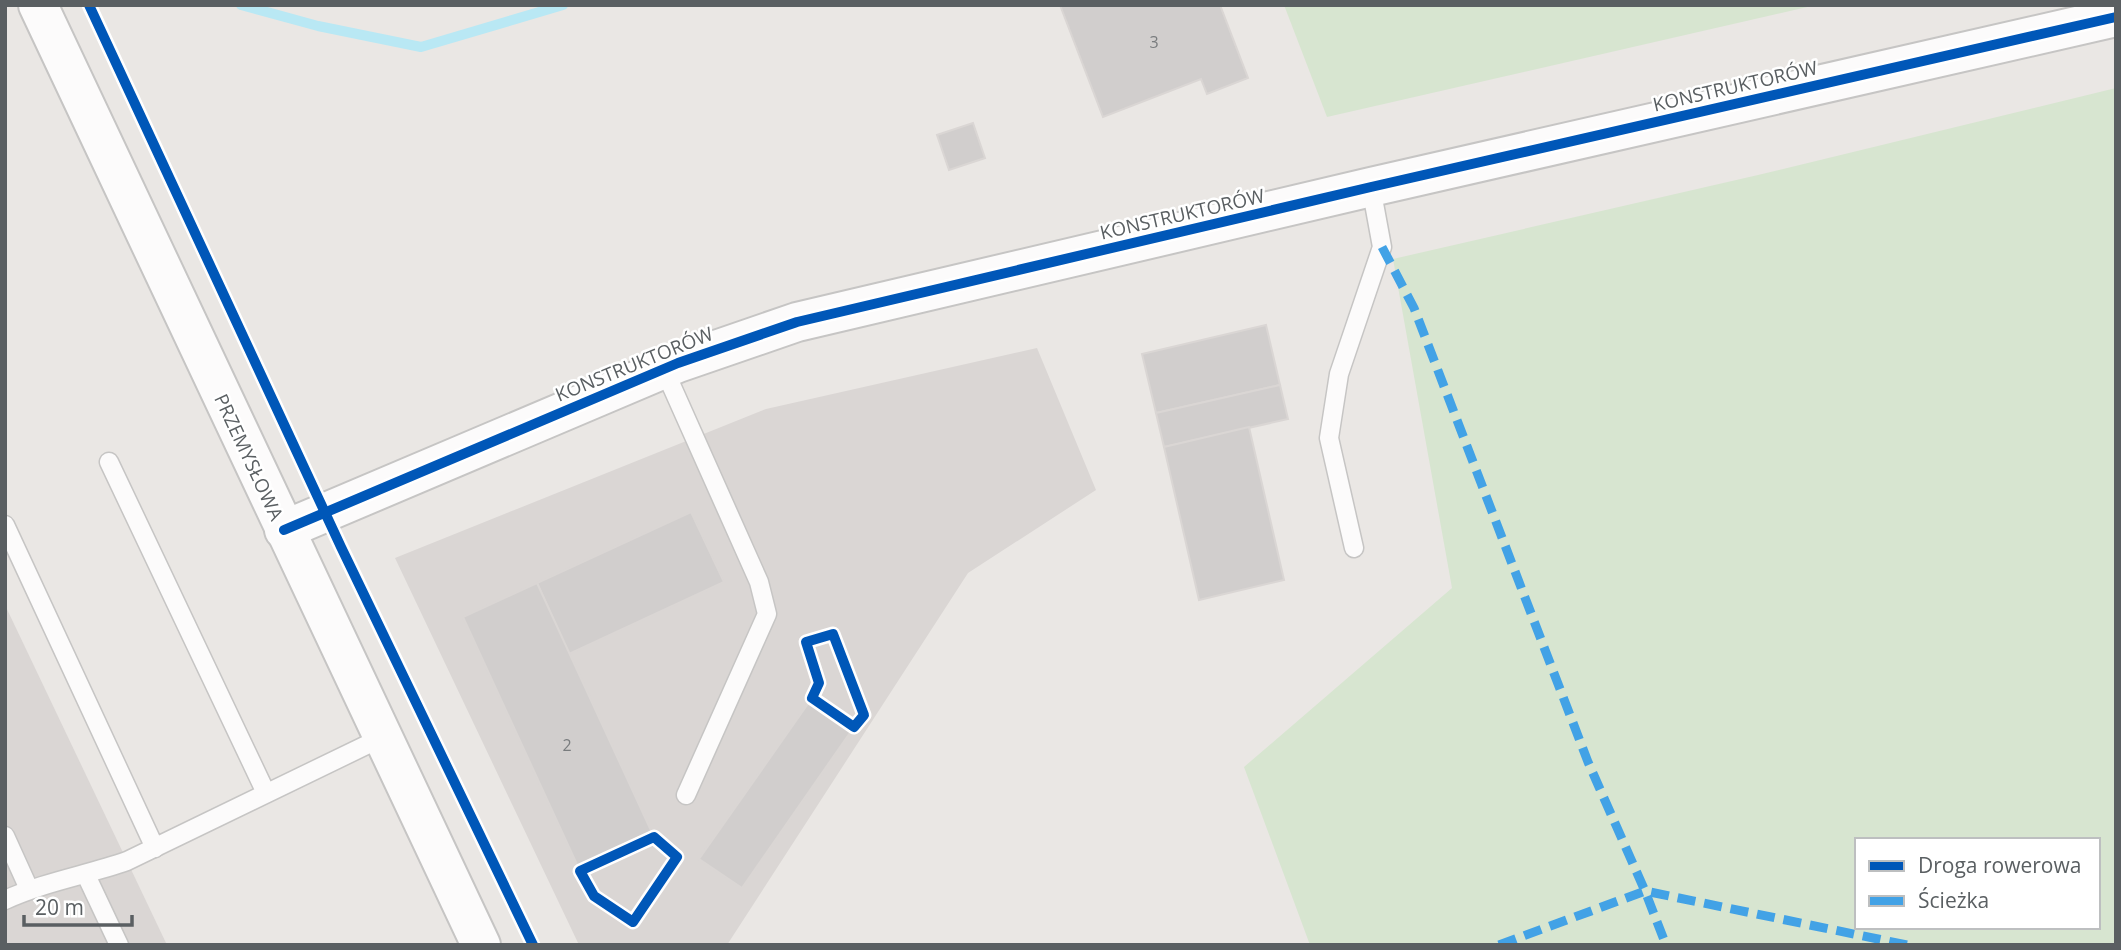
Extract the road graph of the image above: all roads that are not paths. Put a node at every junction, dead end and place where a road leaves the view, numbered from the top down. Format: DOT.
graph roads {
  1 [pos="38,5"];
  2 [pos="2116,17"];
  3 [pos="1371,187"];
  4 [pos="664,369"];
  5 [pos="109,462"];
  6 [pos="5,525"];
  7 [pos="284,530"];
  8 [pos="1354,548"];
  9 [pos="383,737"];
  10 [pos="266,793"];
  11 [pos="686,795"];
  12 [pos="5,836"];
  13 [pos="155,848"];
  14 [pos="86,875"];
  15 [pos="29,888"];
  16 [pos="5,900"];
  17 [pos="119,945"];
  18 [pos="481,945"];
  1 -- 7 [label="street, PRZEMYSŁOWA"];
  2 -- 3 [label="street, KONSTRUKTORÓW"];
  3 -- 4 [label="street, KONSTRUKTORÓW"];
  3 -- 8 [label="lane"];
  4 -- 7 [label="street, KONSTRUKTORÓW"];
  4 -- 11 [label="lane"];
  5 -- 10 [label="lane"];
  6 -- 13 [label="lane"];
  7 -- 9 [label="street, PRZEMYSŁOWA"];
  9 -- 10 [label="lane"];
  9 -- 18 [label="street, PRZEMYSŁOWA"];
  10 -- 13 [label="lane"];
  12 -- 15 [label="lane"];
  13 -- 14 [label="lane"];
  14 -- 15 [label="lane"];
  14 -- 17 [label="lane"];
  15 -- 16 [label="lane"];
}
